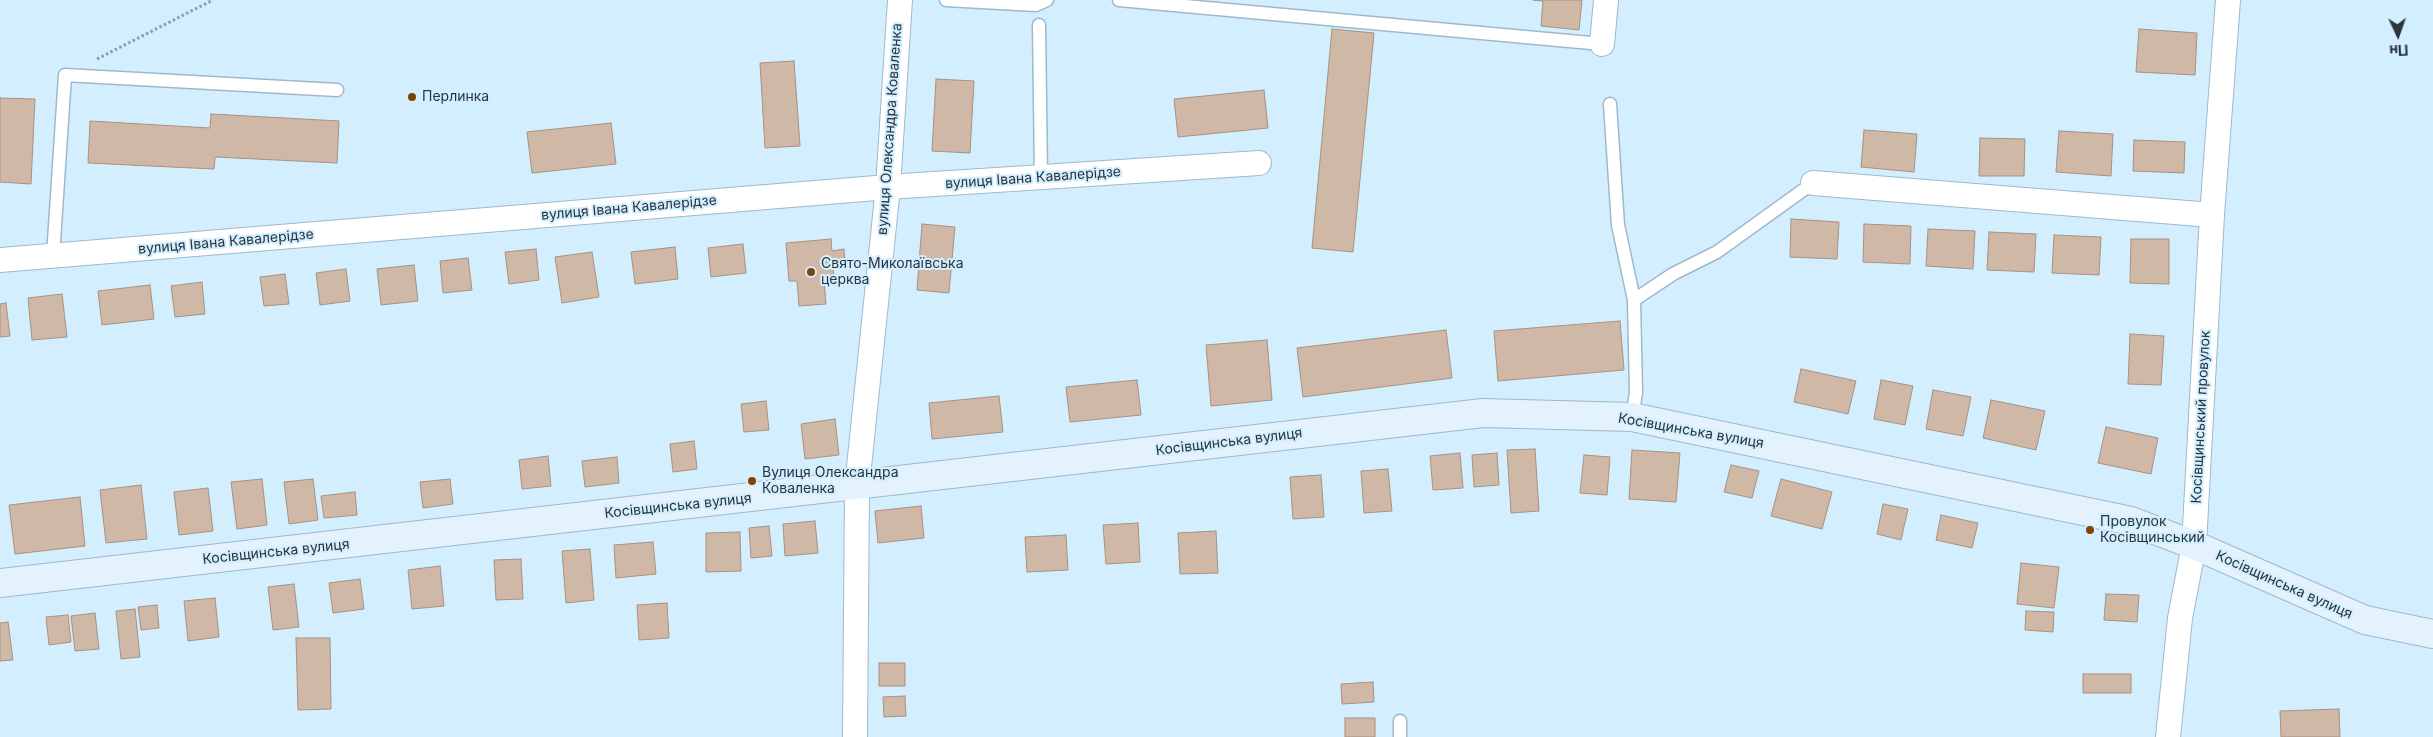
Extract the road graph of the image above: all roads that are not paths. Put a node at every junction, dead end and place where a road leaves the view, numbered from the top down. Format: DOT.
graph roads {
  1 [pos="900,0"];
  2 [pos="946,0"];
  3 [pos="1047,0"];
  4 [pos="1118,0"];
  5 [pos="1606,0"];
  6 [pos="2228,0"];
  7 [pos="1039,25"];
  8 [pos="1602,44"];
  9 [pos="337,90"];
  10 [pos="1610,104"];
  11 [pos="1259,163"];
  12 [pos="1041,177"];
  13 [pos="1813,183"];
  14 [pos="888,187"];
  15 [pos="2212,215"];
  16 [pos="53,256"];
  17 [pos="0,260"];
  18 [pos="1634,300"];
  19 [pos="1632,417"];
  20 [pos="857,486"];
  21 [pos="2194,545"];
  22 [pos="0,583"];
  23 [pos="2433,634"];
  24 [pos="1400,721"];
  25 [pos="855,737"];
  26 [pos="1400,737"];
  27 [pos="2168,737"];
  1 -- 14 [label="street, вулиця Олександра Коваленка"];
  2 -- 3 [label="lane"];
  4 -- 8 [label="lane"];
  5 -- 8 [label="street"];
  6 -- 15 [label="street, Косівщинський провулок"];
  7 -- 12 [label="lane"];
  9 -- 16 [label="lane"];
  10 -- 18 [label="lane"];
  11 -- 12 [label="street, вулиця Івана Кавалерідзе"];
  12 -- 14 [label="street, вулиця Івана Кавалерідзе"];
  13 -- 15 [label="street"];
  13 -- 18 [label="lane"];
  14 -- 16 [label="street, вулиця Івана Кавалерідзе"];
  14 -- 20 [label="street, вулиця Олександра Коваленка"];
  15 -- 21 [label="street, Косівщинський провулок"];
  16 -- 17 [label="street, вулиця Івана Кавалерідзе"];
  18 -- 19 [label="lane"];
  19 -- 20 [label="street, Косівщинська вулиця"];
  19 -- 21 [label="street, Косівщинська вулиця"];
  20 -- 22 [label="street, Косівщинська вулиця"];
  20 -- 25 [label="street, вулиця Олександра Коваленка"];
  21 -- 23 [label="street, Косівщинська вулиця"];
  21 -- 27 [label="street, Косівщинський провулок"];
  24 -- 26 [label="lane"];
}
